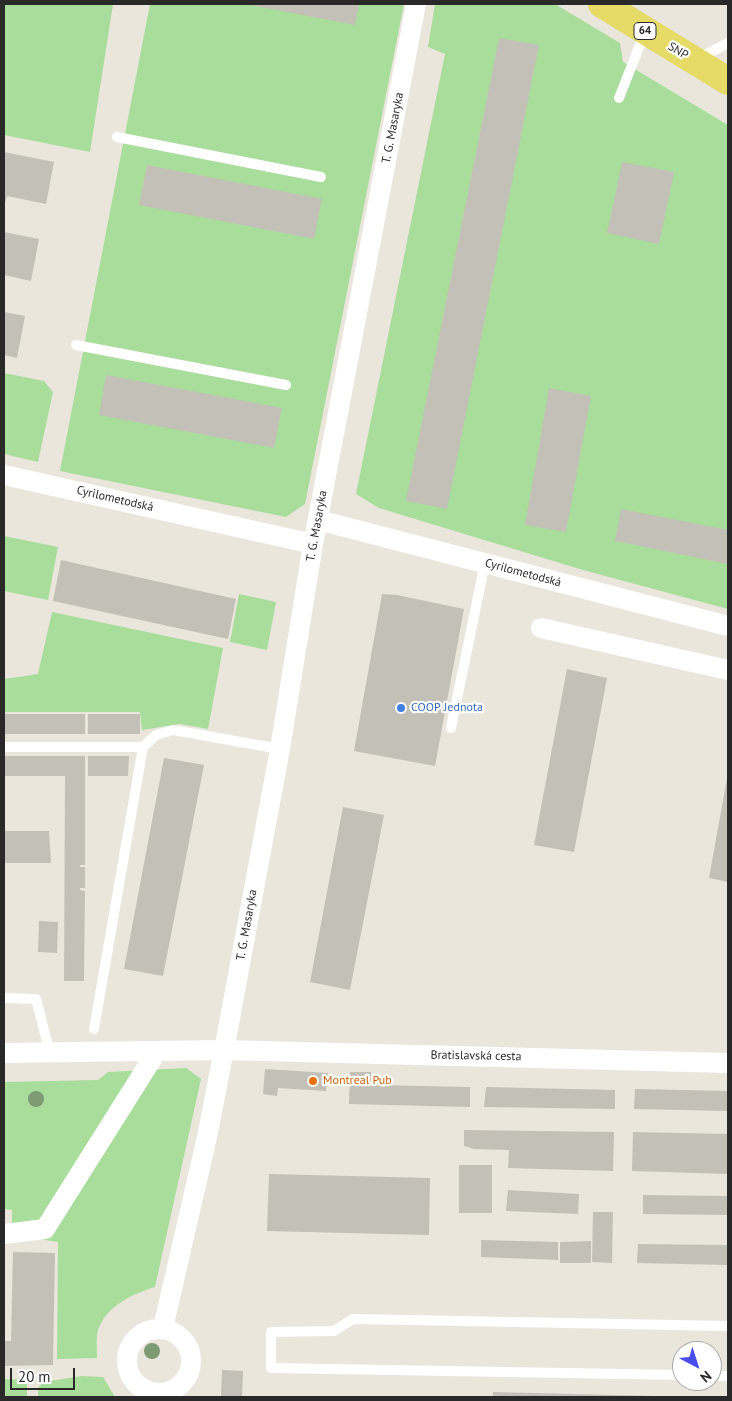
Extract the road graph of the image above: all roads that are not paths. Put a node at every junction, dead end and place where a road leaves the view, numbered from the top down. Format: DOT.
graph roads {
  1 [pos="416,4"];
  2 [pos="602,4"];
  3 [pos="645,31"];
  4 [pos="728,44"];
  5 [pos="689,57"];
  6 [pos="728,81"];
  7 [pos="619,98"];
  8 [pos="117,137"];
  9 [pos="321,177"];
  10 [pos="76,345"];
  11 [pos="286,385"];
  12 [pos="4,475"];
  13 [pos="318,520"];
  14 [pos="313,544"];
  15 [pos="485,563"];
  16 [pos="728,626"];
  17 [pos="541,628"];
  18 [pos="728,670"];
  19 [pos="451,728"];
  20 [pos="4,747"];
  21 [pos="143,747"];
  22 [pos="280,748"];
  23 [pos="4,998"];
  24 [pos="94,1029"];
  25 [pos="224,1050"];
  26 [pos="157,1052"];
  27 [pos="4,1053"];
  28 [pos="50,1053"];
  29 [pos="728,1063"];
  30 [pos="4,1234"];
  31 [pos="728,1326"];
  32 [pos="163,1328"];
  33 [pos="672,1375"];
  1 -- 13 [label="street, T. G. Masaryka"];
  2 -- 3 [label="main road, SNP / 64"];
  3 -- 5 [label="main road, SNP / 64"];
  3 -- 7 [label="lane"];
  4 -- 5 [label="lane"];
  5 -- 6 [label="main road, SNP / 64"];
  8 -- 9 [label="lane"];
  10 -- 11 [label="lane"];
  12 -- 14 [label="street, Cyrilometodská"];
  13 -- 14 [label="street, T. G. Masaryka"];
  13 -- 15 [label="street, Cyrilometodská"];
  14 -- 22 [label="street, T. G. Masaryka"];
  15 -- 16 [label="street, Cyrilometodská"];
  15 -- 19 [label="lane"];
  17 -- 18 [label="street"];
  20 -- 21 [label="lane"];
  21 -- 22 [label="lane"];
  21 -- 24 [label="lane"];
  22 -- 25 [label="street, T. G. Masaryka"];
  23 -- 28 [label="lane"];
  25 -- 26 [label="street, Bratislavská cesta"];
  25 -- 29 [label="street, Bratislavská cesta"];
  25 -- 32 [label="street, T. G. Masaryka"];
  26 -- 28 [label="street, Bratislavská cesta"];
  26 -- 30 [label="street"];
  27 -- 28 [label="street, Bratislavská cesta"];
  31 -- 33 [label="lane"];
}
